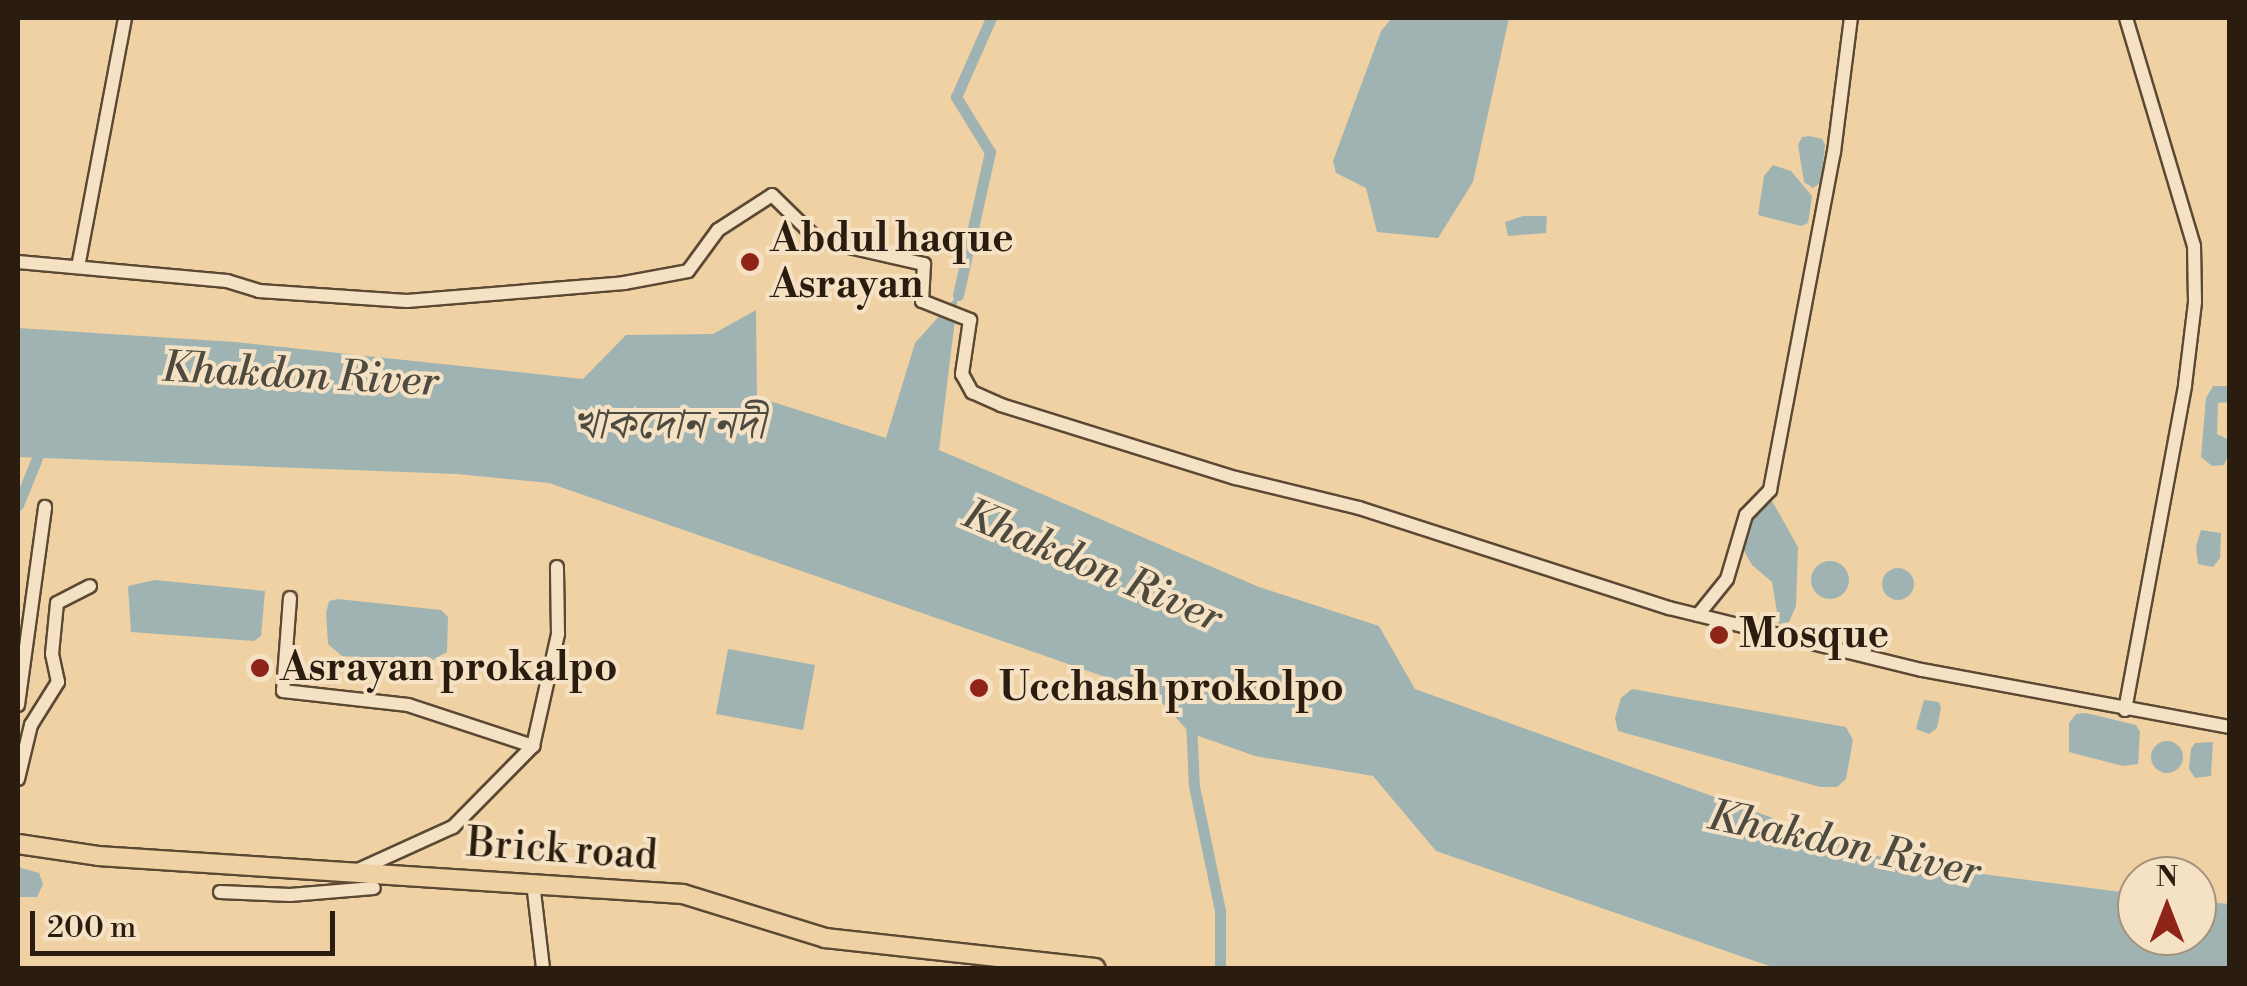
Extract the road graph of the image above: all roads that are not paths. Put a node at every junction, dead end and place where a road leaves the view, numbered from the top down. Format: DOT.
graph roads {
  1 [pos="125,18"];
  2 [pos="1851,18"];
  3 [pos="2126,18"];
  4 [pos="18,262"];
  5 [pos="78,267"];
  6 [pos="45,507"];
  7 [pos="558,567"];
  8 [pos="90,586"];
  9 [pos="290,598"];
  10 [pos="1698,615"];
  11 [pos="18,705"];
  12 [pos="2125,710"];
  13 [pos="2230,727"];
  14 [pos="533,746"];
  15 [pos="18,779"];
  16 [pos="18,844"];
  17 [pos="350,869"];
  18 [pos="533,883"];
  19 [pos="374,888"];
  20 [pos="340,891"];
  21 [pos="220,892"];
  22 [pos="543,968"];
  23 [pos="1095,968"];
  1 -- 5 [label="street"];
  2 -- 10 [label="street"];
  3 -- 12 [label="street"];
  4 -- 5 [label="street"];
  5 -- 10 [label="street"];
  6 -- 11 [label="street"];
  7 -- 14 [label="street"];
  8 -- 15 [label="street"];
  9 -- 14 [label="street"];
  10 -- 12 [label="street"];
  12 -- 13 [label="street"];
  14 -- 17 [label="street"];
  16 -- 17 [label="main road, Brick road"];
  17 -- 18 [label="main road, Brick road"];
  17 -- 20 [label="street"];
  18 -- 22 [label="street"];
  18 -- 23 [label="main road, Brick road"];
  19 -- 20 [label="street"];
  20 -- 21 [label="street"];
}
